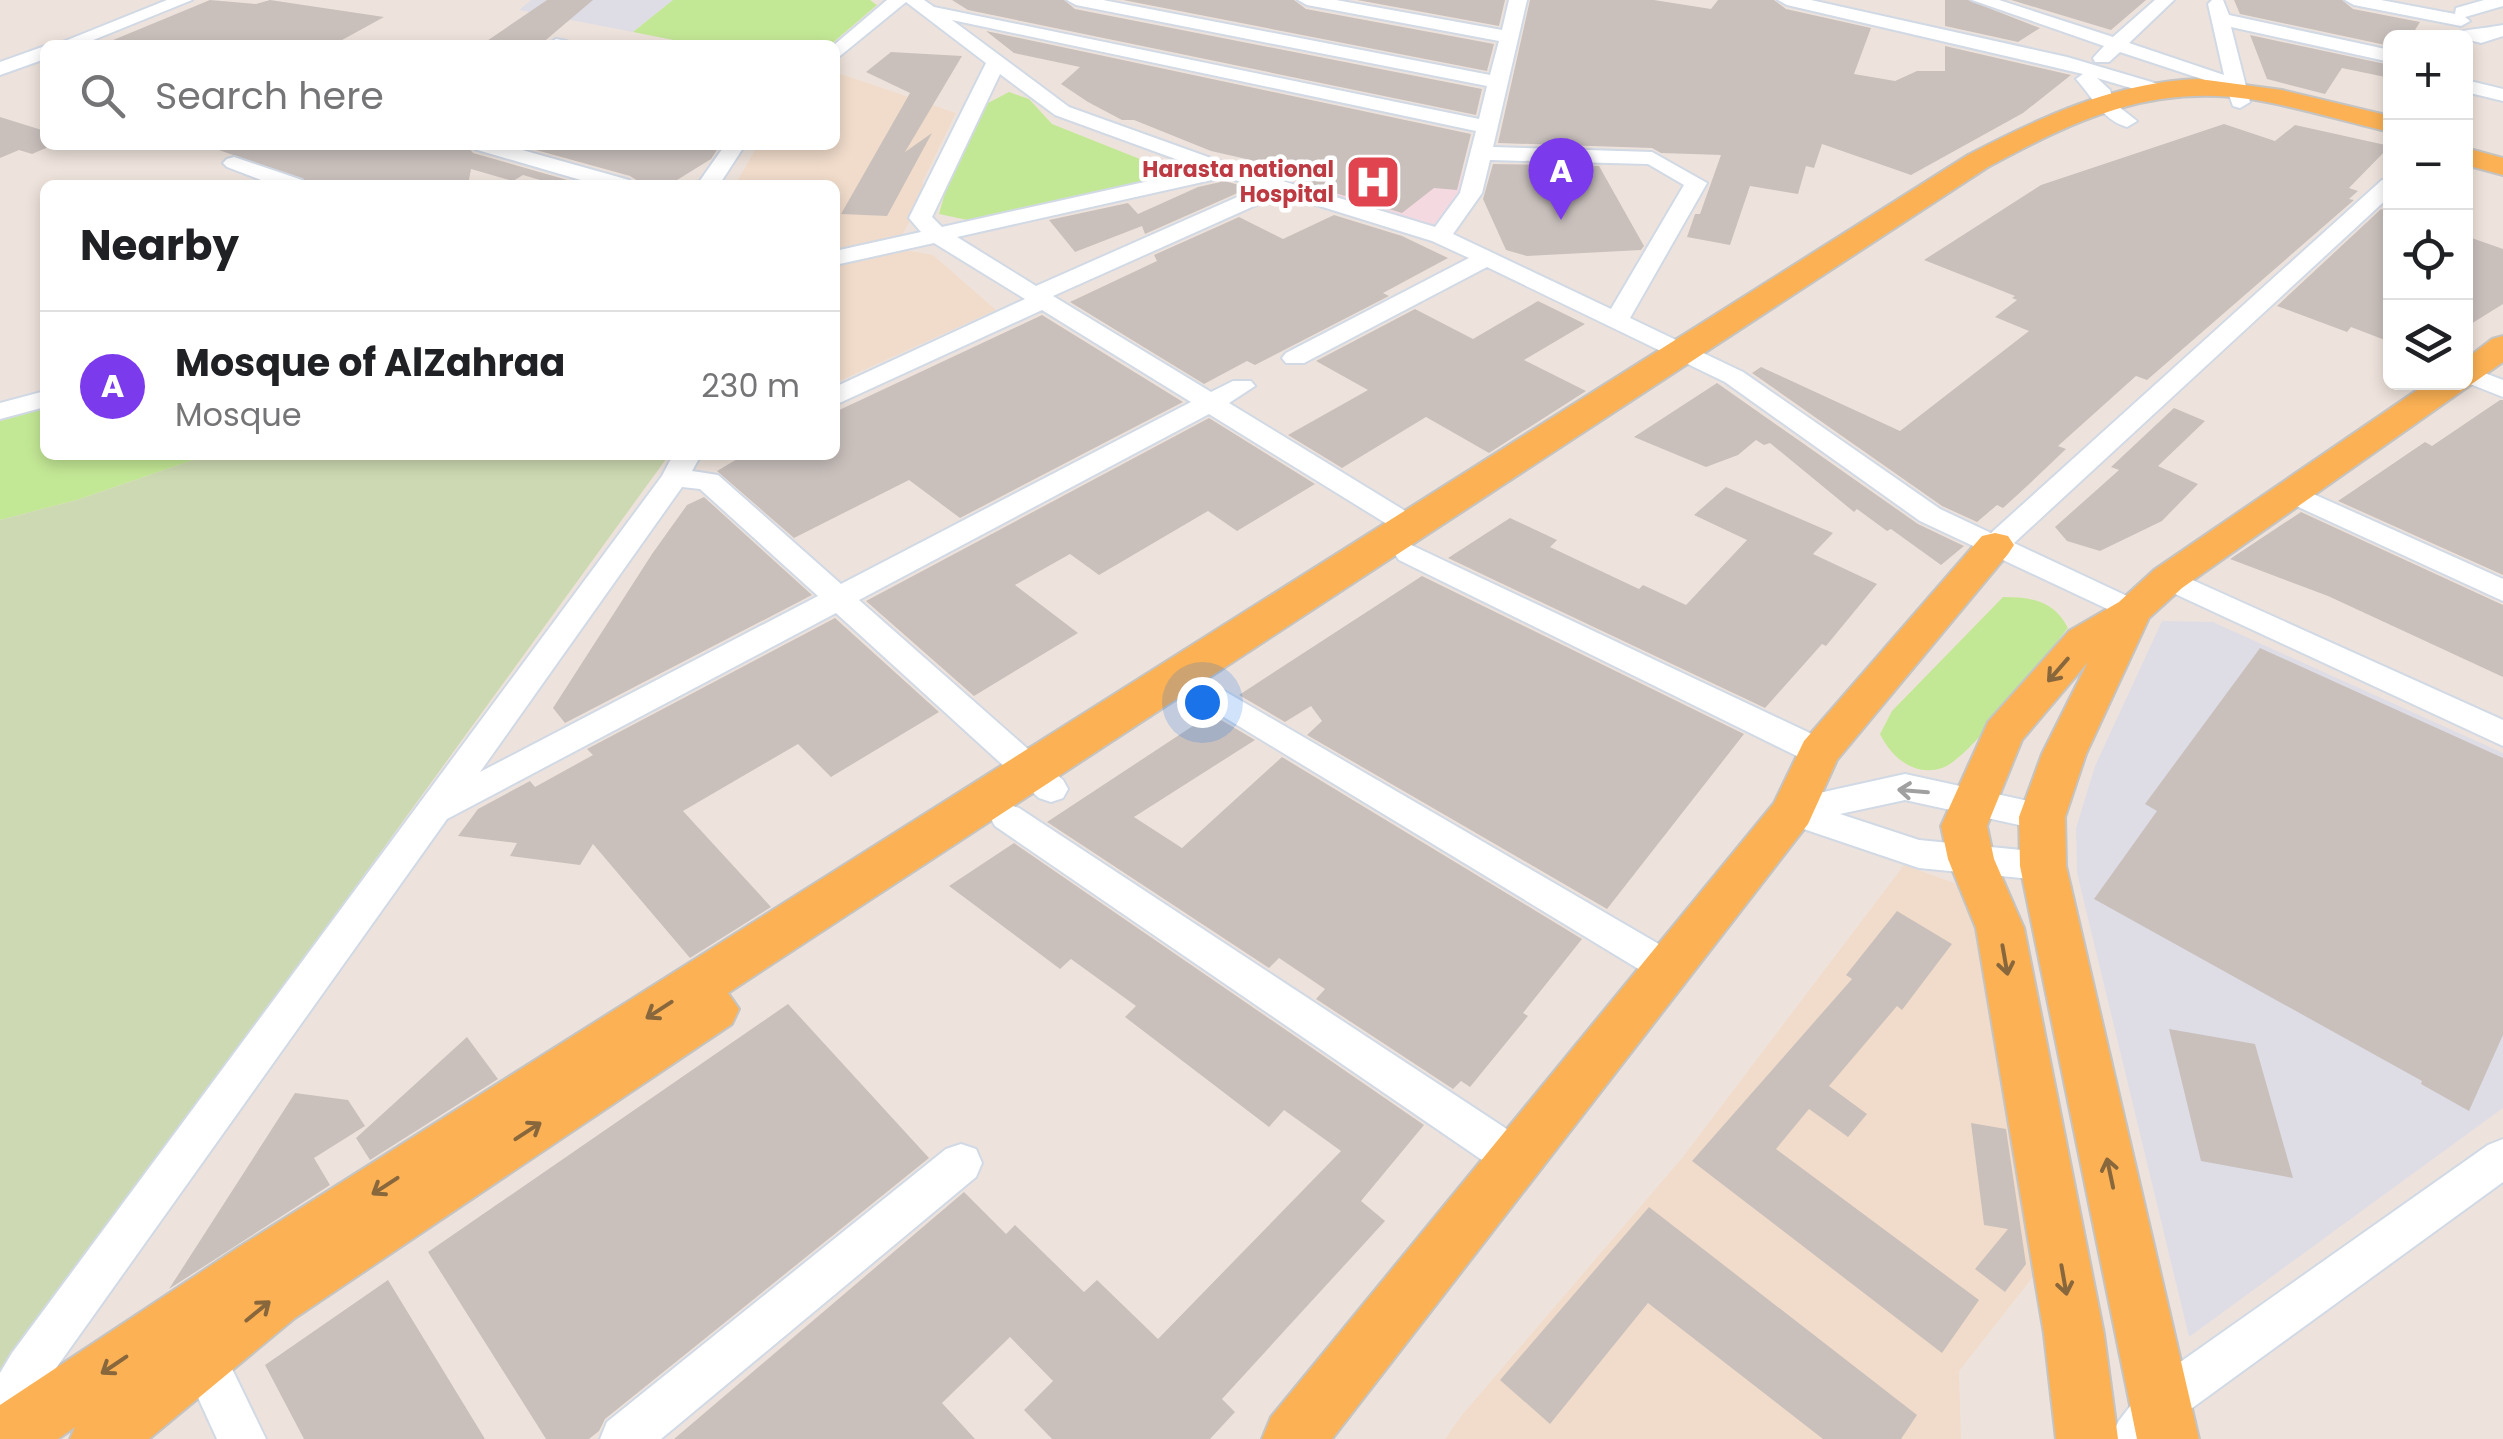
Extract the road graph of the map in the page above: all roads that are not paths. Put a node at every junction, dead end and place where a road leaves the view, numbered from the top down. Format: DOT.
graph roads {
  1 [pos="184,0"];
  2 [pos="898,0"];
  3 [pos="1076,0"];
  4 [pos="1307,0"];
  5 [pos="1518,0"];
  6 [pos="1787,0"];
  7 [pos="1980,0"];
  8 [pos="2165,0"];
  9 [pos="2354,0"];
  10 [pos="2503,0"];
  11 [pos="920,5"];
  12 [pos="2218,10"];
  13 [pos="2461,21"];
  14 [pos="2503,30"];
  15 [pos="2481,37"];
  16 [pos="1509,38"];
  17 [pos="77,40"];
  18 [pos="2503,42"];
  19 [pos="2114,45"];
  20 [pos="840,50"];
  21 [pos="40,54"];
  22 [pos="2383,54"];
  23 [pos="996,62"];
  24 [pos="2068,64"];
  25 [pos="0,69"];
  26 [pos="1498,82"];
  27 [pos="2473,88"];
  28 [pos="2158,90"];
  29 [pos="2503,95"];
  30 [pos="2240,97"];
  31 [pos="2108,99"];
  32 [pos="2383,123"];
  33 [pos="1487,127"];
  34 [pos="2383,134"];
  35 [pos="2473,145"];
  36 [pos="498,150"];
  37 [pos="732,150"];
  38 [pos="2503,152"];
  39 [pos="1480,153"];
  40 [pos="2473,158"];
  41 [pos="234,163"];
  42 [pos="2503,167"];
  43 [pos="1226,170"];
  44 [pos="280,180"];
  45 [pos="604,180"];
  46 [pos="711,180"];
  47 [pos="1278,187"];
  48 [pos="2383,191"];
  49 [pos="936,235"];
  50 [pos="1440,236"];
  51 [pos="840,257"];
  52 [pos="1486,259"];
  53 [pos="1043,300"];
  54 [pos="1616,322"];
  55 [pos="2503,346"];
  56 [pos="1295,358"];
  57 [pos="1690,358"];
  58 [pos="2473,369"];
  59 [pos="2473,377"];
  60 [pos="1242,386"];
  61 [pos="2503,388"];
  62 [pos="2440,390"];
  63 [pos="840,395"];
  64 [pos="40,400"];
  65 [pos="1210,403"];
  66 [pos="0,411"];
  67 [pos="688,464"];
  68 [pos="2291,492"];
  69 [pos="1410,540"];
  70 [pos="1995,545"];
  71 [pos="2503,592"];
  72 [pos="2150,595"];
  73 [pos="838,598"];
  74 [pos="1202,689"];
  75 [pos="2503,734"];
  76 [pos="1819,752"];
  77 [pos="1041,780"];
  78 [pos="1972,800"];
  79 [pos="432,812"];
  80 [pos="1792,812"];
  81 [pos="1007,817"];
  82 [pos="2042,842"];
  83 [pos="1970,859"];
  84 [pos="1668,968"];
  85 [pos="2503,1158"];
  86 [pos="1516,1160"];
  87 [pos="960,1162"];
  88 [pos="202,1356"];
  89 [pos="0,1417"];
  90 [pos="2155,1427"];
  91 [pos="4,1439"];
  92 [pos="101,1439"];
  93 [pos="242,1439"];
  94 [pos="624,1439"];
  95 [pos="1294,1439"];
  96 [pos="2087,1439"];
  1 -- 17 [label="street"];
  2 -- 20 [label="street"];
  3 -- 26 [label="street"];
  4 -- 16 [label="street"];
  5 -- 16 [label="street"];
  6 -- 24 [label="street"];
  7 -- 19 [label="street"];
  8 -- 19 [label="street"];
  9 -- 13 [label="street"];
  10 -- 13 [label="street"];
  11 -- 23 [label="street"];
  11 -- 33 [label="street"];
  12 -- 22 [label="street"];
  12 -- 30 [label="street"];
  13 -- 15 [label="street"];
  14 -- 15 [label="street"];
  15 -- 18 [label="street"];
  16 -- 26 [label="street"];
  19 -- 30 [label="street"];
  19 -- 31 [label="street"];
  21 -- 25 [label="street"];
  23 -- 43 [label="street"];
  23 -- 49 [label="street"];
  24 -- 31 [label="street"];
  24 -- 31 [label="street"];
  26 -- 33 [label="street"];
  27 -- 29 [label="street"];
  28 -- 30 [label="main road"];
  28 -- 31 [label="main road"];
  28 -- 31 [label="street"];
  30 -- 31 [label="main road"];
  30 -- 32 [label="main road"];
  30 -- 34 [label="main road"];
  31 -- 57 [label="main road"];
  33 -- 39 [label="street"];
  35 -- 38 [label="main road"];
  36 -- 45 [label="street"];
  37 -- 46 [label="street"];
  39 -- 50 [label="street"];
  39 -- 54 [label="street"];
  40 -- 42 [label="main road"];
  41 -- 44 [label="street"];
  43 -- 47 [label="street"];
  43 -- 49 [label="street"];
  47 -- 50 [label="street"];
  47 -- 53 [label="street"];
  48 -- 70 [label="street"];
  49 -- 51 [label="street"];
  49 -- 53 [label="street"];
  50 -- 52 [label="street"];
  52 -- 54 [label="street"];
  52 -- 56 [label="street"];
  53 -- 63 [label="street"];
  53 -- 65 [label="street"];
  54 -- 57 [label="street"];
  55 -- 58 [label="main road"];
  57 -- 69 [label="main road"];
  57 -- 70 [label="street"];
  59 -- 61 [label="street"];
  60 -- 65 [label="street"];
  62 -- 68 [label="main road"];
  64 -- 66 [label="street"];
  65 -- 69 [label="street"];
  65 -- 73 [label="street"];
  67 -- 73 [label="street"];
  67 -- 79 [label="street"];
  68 -- 71 [label="street"];
  68 -- 72 [label="main road"];
  69 -- 74 [label="main road"];
  69 -- 76 [label="street"];
  69 -- 77 [label="main road"];
  70 -- 72 [label="street"];
  70 -- 76 [label="main road"];
  72 -- 75 [label="street"];
  72 -- 78 [label="main road, one-way"];
  72 -- 82 [label="main road"];
  73 -- 77 [label="street"];
  73 -- 79 [label="street"];
  74 -- 77 [label="main road"];
  74 -- 84 [label="street"];
  76 -- 80 [label="main road"];
  77 -- 81 [label="main road"];
  77 -- 91 [label="main road, one-way"];
  78 -- 80 [label="street, one-way"];
  78 -- 82 [label="street"];
  78 -- 83 [label="main road"];
  79 -- 89 [label="street"];
  80 -- 83 [label="street"];
  80 -- 84 [label="main road"];
  81 -- 86 [label="street"];
  88 -- 81 [label="main road, one-way"];
  82 -- 83 [label="street"];
  90 -- 82 [label="main road, one-way"];
  83 -- 96 [label="main road, one-way"];
  84 -- 86 [label="main road"];
  85 -- 90 [label="street"];
  86 -- 95 [label="main road"];
  87 -- 94 [label="street"];
  88 -- 92 [label="main road"];
  88 -- 93 [label="street"];
}
